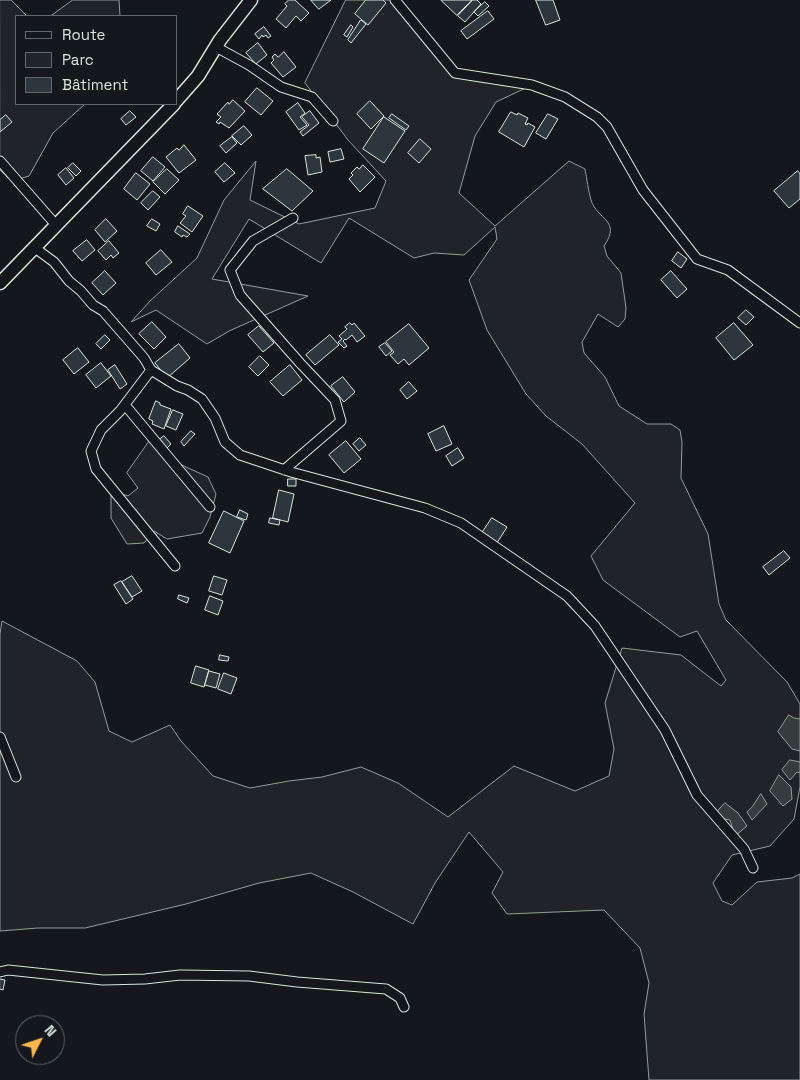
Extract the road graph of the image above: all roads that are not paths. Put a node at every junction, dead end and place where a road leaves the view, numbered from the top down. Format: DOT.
graph roads {
  1 [pos="251,0"];
  2 [pos="395,0"];
  3 [pos="216,47"];
  4 [pos="178,99"];
  5 [pos="172,105"];
  6 [pos="332,121"];
  7 [pos="0,161"];
  8 [pos="293,218"];
  9 [pos="56,225"];
  10 [pos="35,248"];
  11 [pos="0,283"];
  12 [pos="800,323"];
  13 [pos="152,370"];
  14 [pos="125,405"];
  15 [pos="284,470"];
  16 [pos="210,507"];
  17 [pos="175,566"];
  18 [pos="0,737"];
  19 [pos="16,777"];
  20 [pos="753,868"];
  21 [pos="0,972"];
  22 [pos="404,1007"];
  1 -- 3 [label="main road"];
  2 -- 12 [label="street"];
  3 -- 4 [label="main road"];
  3 -- 6 [label="street"];
  5 -- 9 [label="main road"];
  7 -- 9 [label="street"];
  8 -- 15 [label="street"];
  9 -- 10 [label="main road"];
  10 -- 11 [label="main road"];
  10 -- 13 [label="street"];
  13 -- 14 [label="street"];
  13 -- 15 [label="street"];
  14 -- 16 [label="street"];
  14 -- 17 [label="street"];
  15 -- 20 [label="street"];
  18 -- 19 [label="street"];
  21 -- 22 [label="street"];
}
